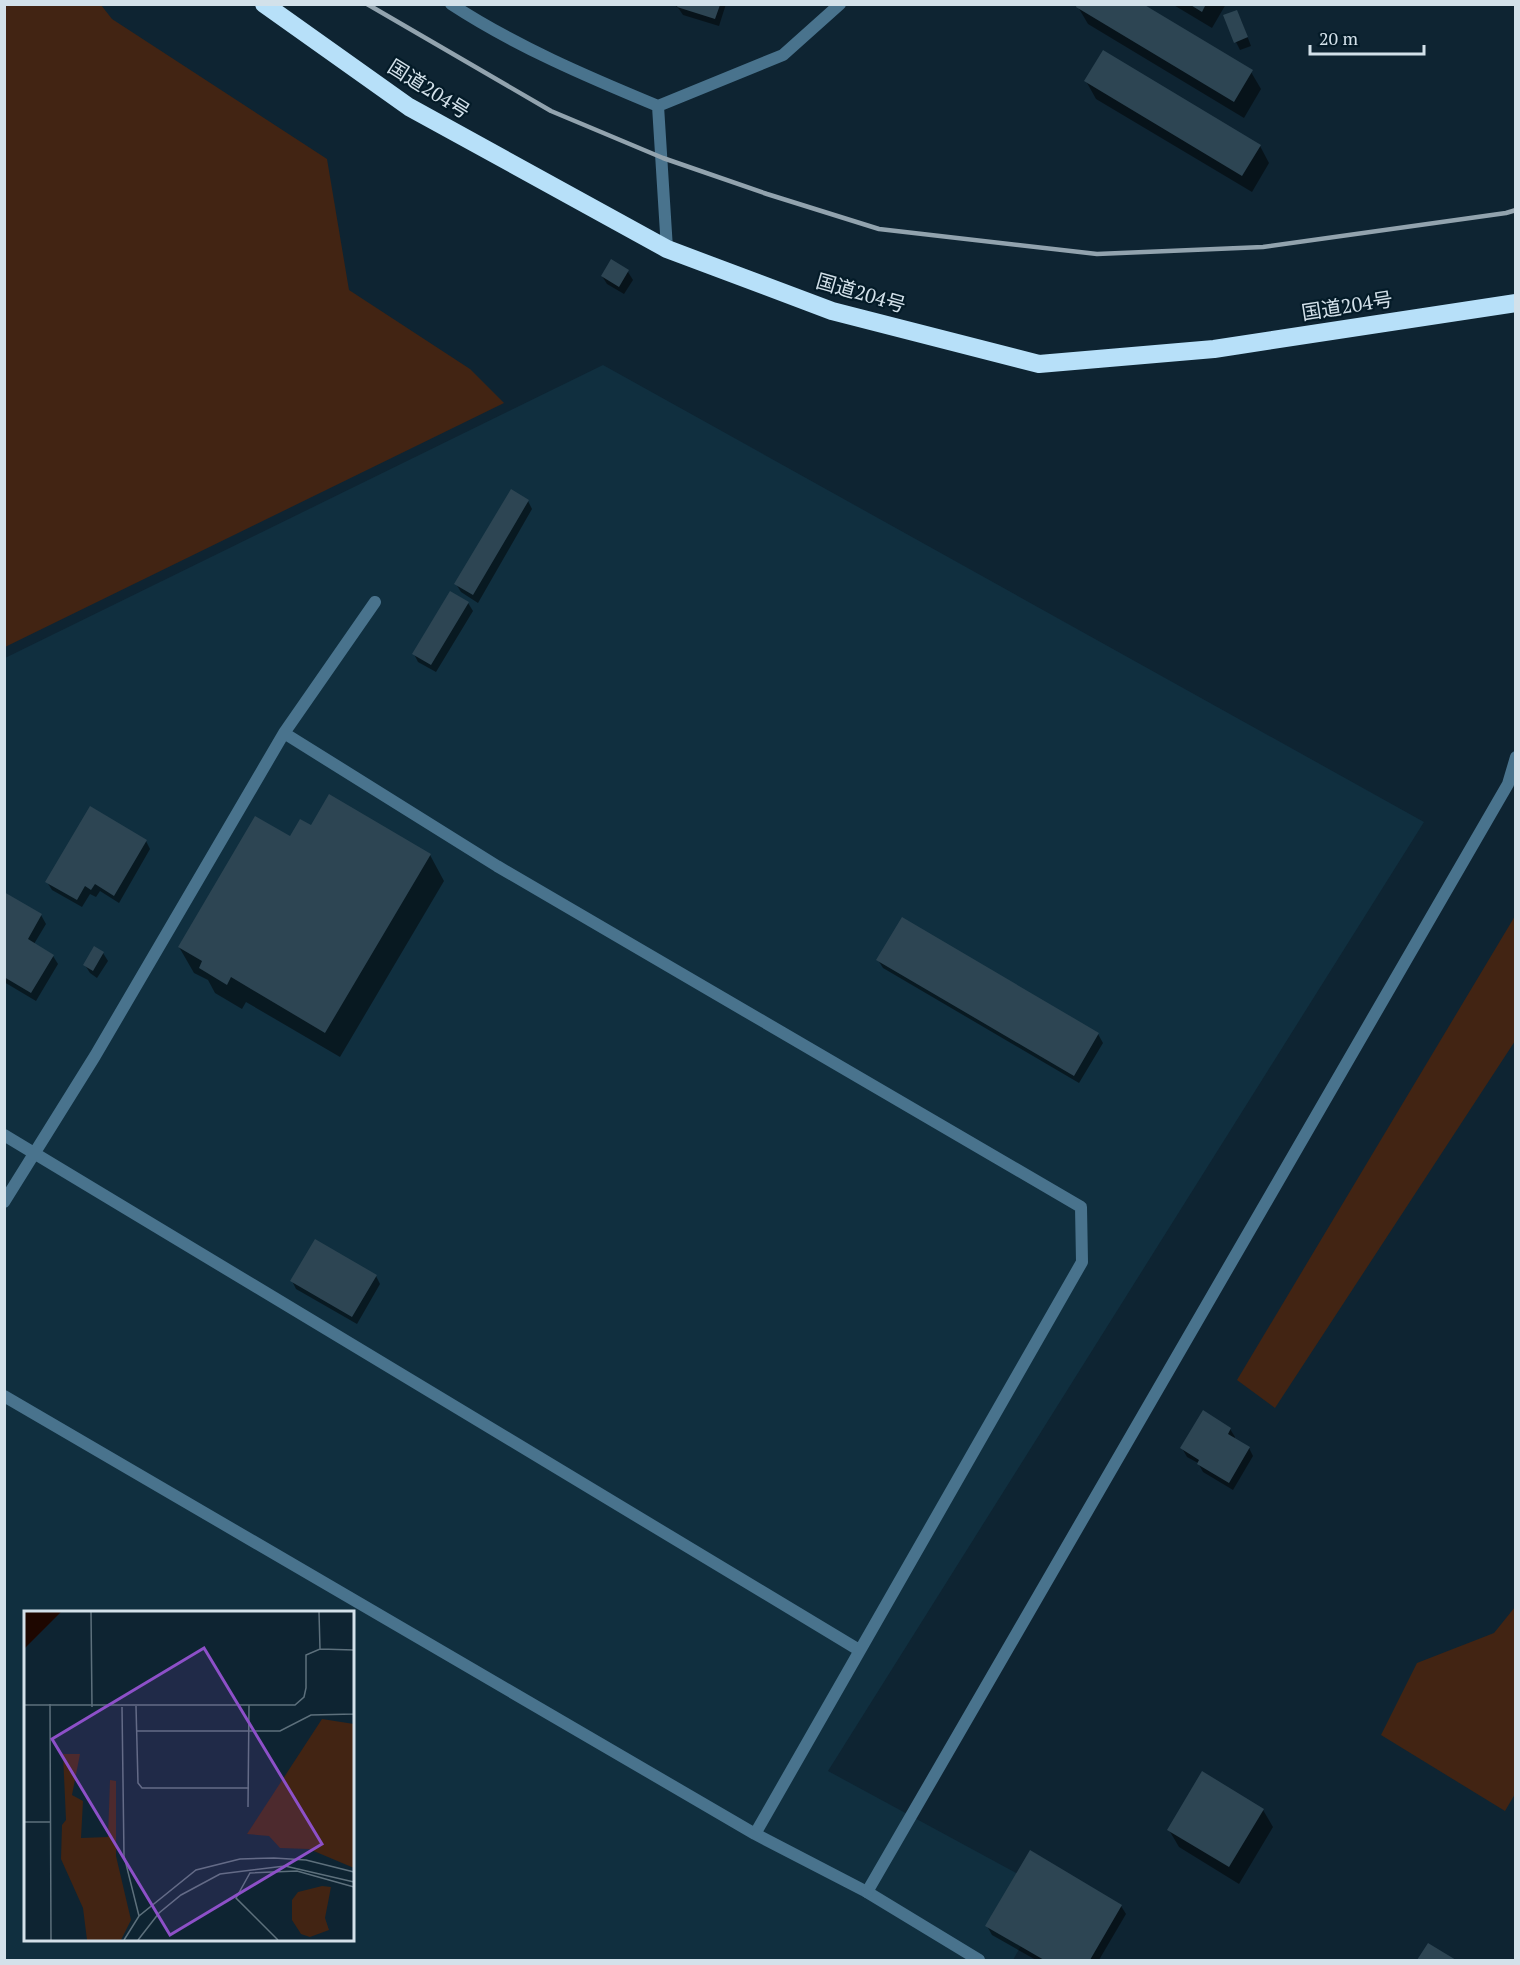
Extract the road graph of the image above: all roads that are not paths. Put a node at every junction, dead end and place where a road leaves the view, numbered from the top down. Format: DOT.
graph roads {
  1 [pos="264,4"];
  2 [pos="451,4"];
  3 [pos="840,4"];
  4 [pos="658,106"];
  5 [pos="667,249"];
  6 [pos="1515,303"];
  7 [pos="375,602"];
  8 [pos="284,733"];
  9 [pos="1515,758"];
  10 [pos="4,1135"];
  11 [pos="35,1152"];
  12 [pos="4,1202"];
  13 [pos="4,1396"];
  14 [pos="859,1650"];
  15 [pos="755,1834"];
  16 [pos="867,1892"];
  17 [pos="979,1960"];
  1 -- 5 [label="highway, 国道204号"];
  2 -- 4 [label="street"];
  3 -- 4 [label="street"];
  4 -- 5 [label="street"];
  5 -- 6 [label="highway, 国道204号"];
  7 -- 8 [label="street"];
  8 -- 11 [label="street"];
  8 -- 14 [label="street"];
  9 -- 16 [label="street"];
  10 -- 11 [label="street"];
  11 -- 12 [label="street"];
  11 -- 14 [label="street"];
  13 -- 15 [label="street"];
  14 -- 15 [label="street"];
  15 -- 16 [label="street"];
  16 -- 17 [label="street"];
}
